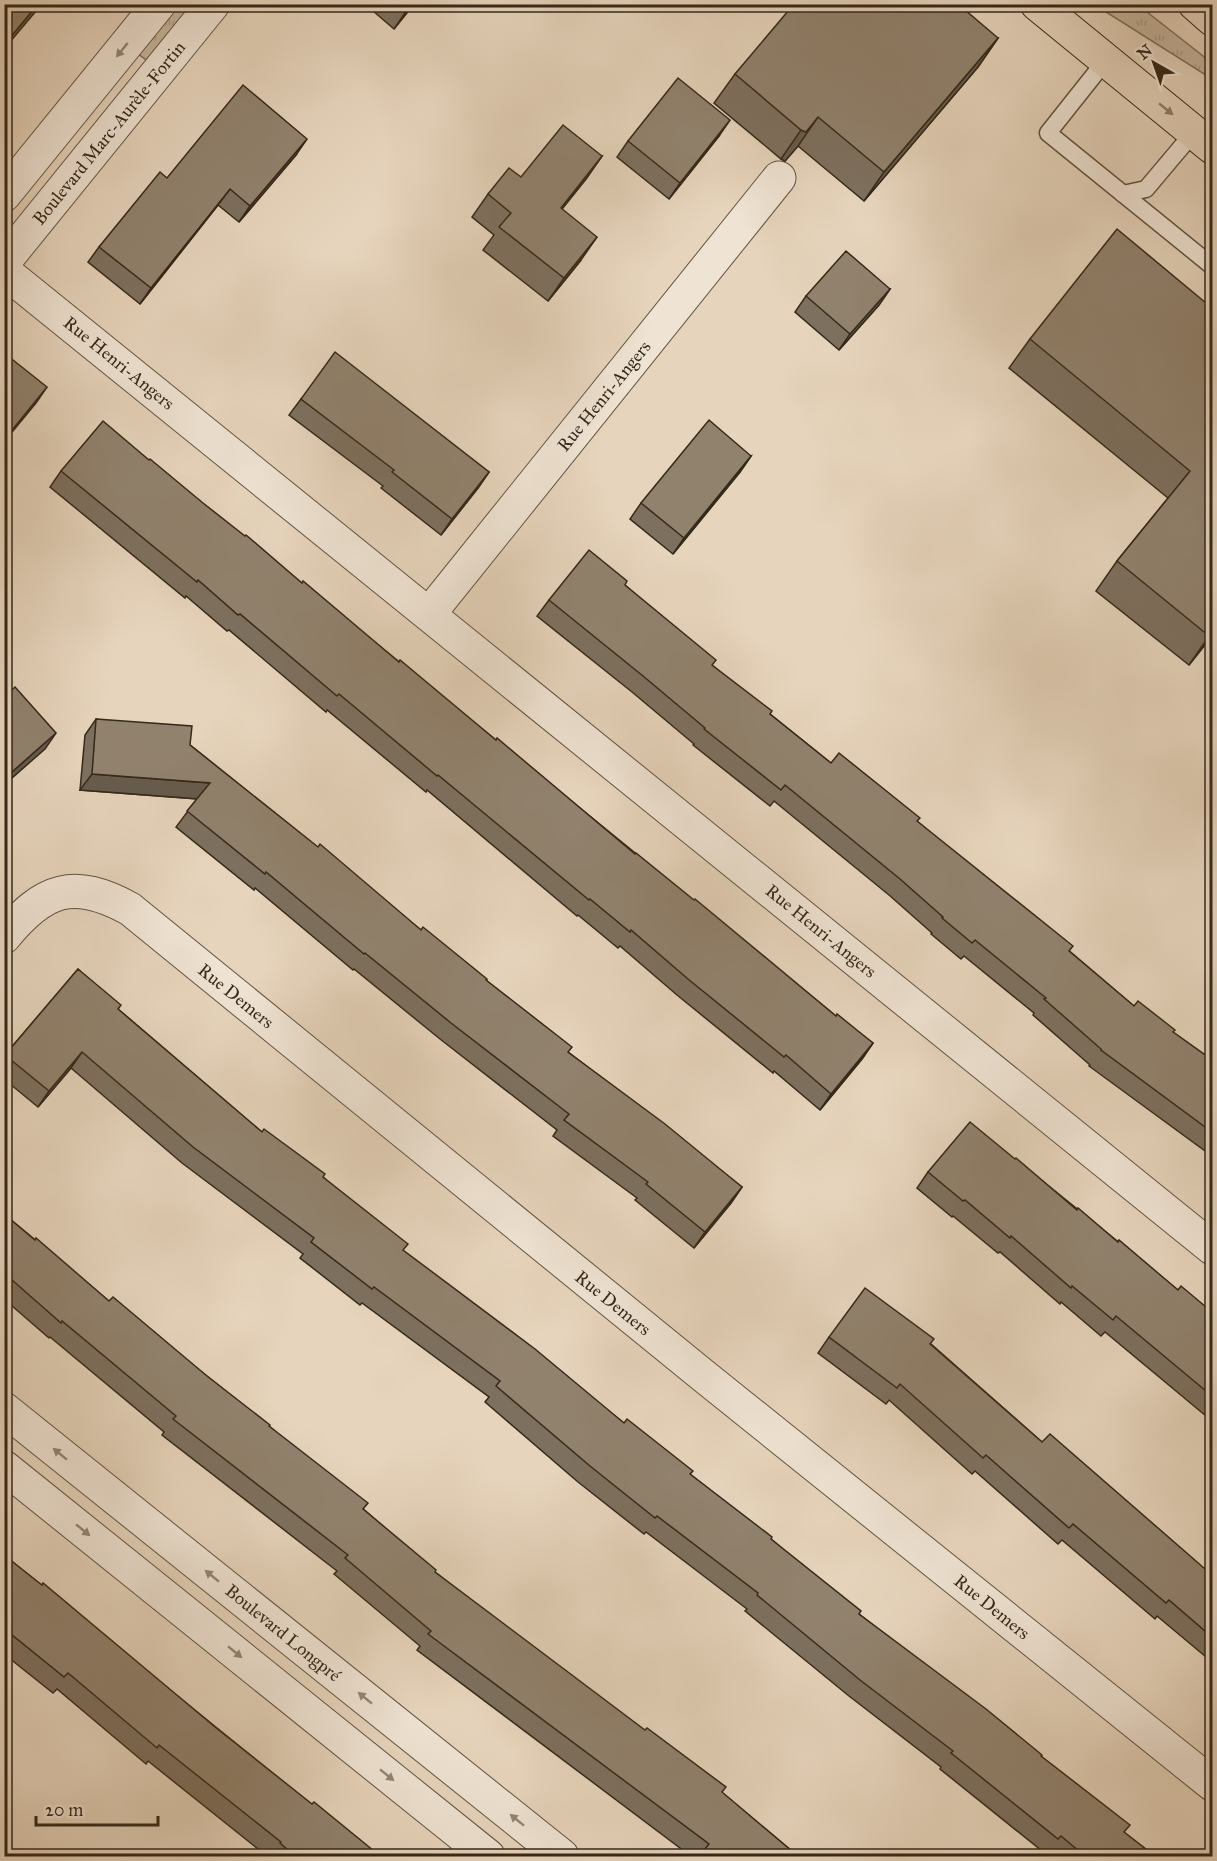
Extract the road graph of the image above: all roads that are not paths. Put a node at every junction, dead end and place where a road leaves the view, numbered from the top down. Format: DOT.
graph roads {
  1 [pos="159,4"];
  2 [pos="213,4"];
  3 [pos="1037,4"];
  4 [pos="1195,4"];
  5 [pos="1212,19"];
  6 [pos="1106,60"];
  7 [pos="1203,139"];
  8 [pos="778,178"];
  9 [pos="1123,194"];
  10 [pos="4,195"];
  11 [pos="4,262"];
  12 [pos="1212,266"];
  13 [pos="4,271"];
  14 [pos="429,614"];
  15 [pos="4,937"];
  16 [pos="1212,1248"];
  17 [pos="4,1409"];
  18 [pos="4,1467"];
  19 [pos="1212,1784"];
  20 [pos="488,1857"];
  21 [pos="562,1857"];
  1 -- 10 [label="street, one-way"];
  2 -- 11 [label="street, Boulevard Marc-Aurèle-Fortin"];
  3 -- 6 [label="main road"];
  4 -- 5 [label="main road"];
  6 -- 7 [label="main road, one-way"];
  6 -- 9 [label="lane"];
  7 -- 9 [label="lane"];
  8 -- 14 [label="street, Rue Henri-Angers"];
  9 -- 12 [label="lane"];
  13 -- 14 [label="street, Rue Henri-Angers"];
  14 -- 16 [label="street, Rue Henri-Angers"];
  15 -- 19 [label="street, Rue Demers"];
  21 -- 17 [label="street, Boulevard Longpré, one-way"];
  18 -- 20 [label="street, one-way"];
}
